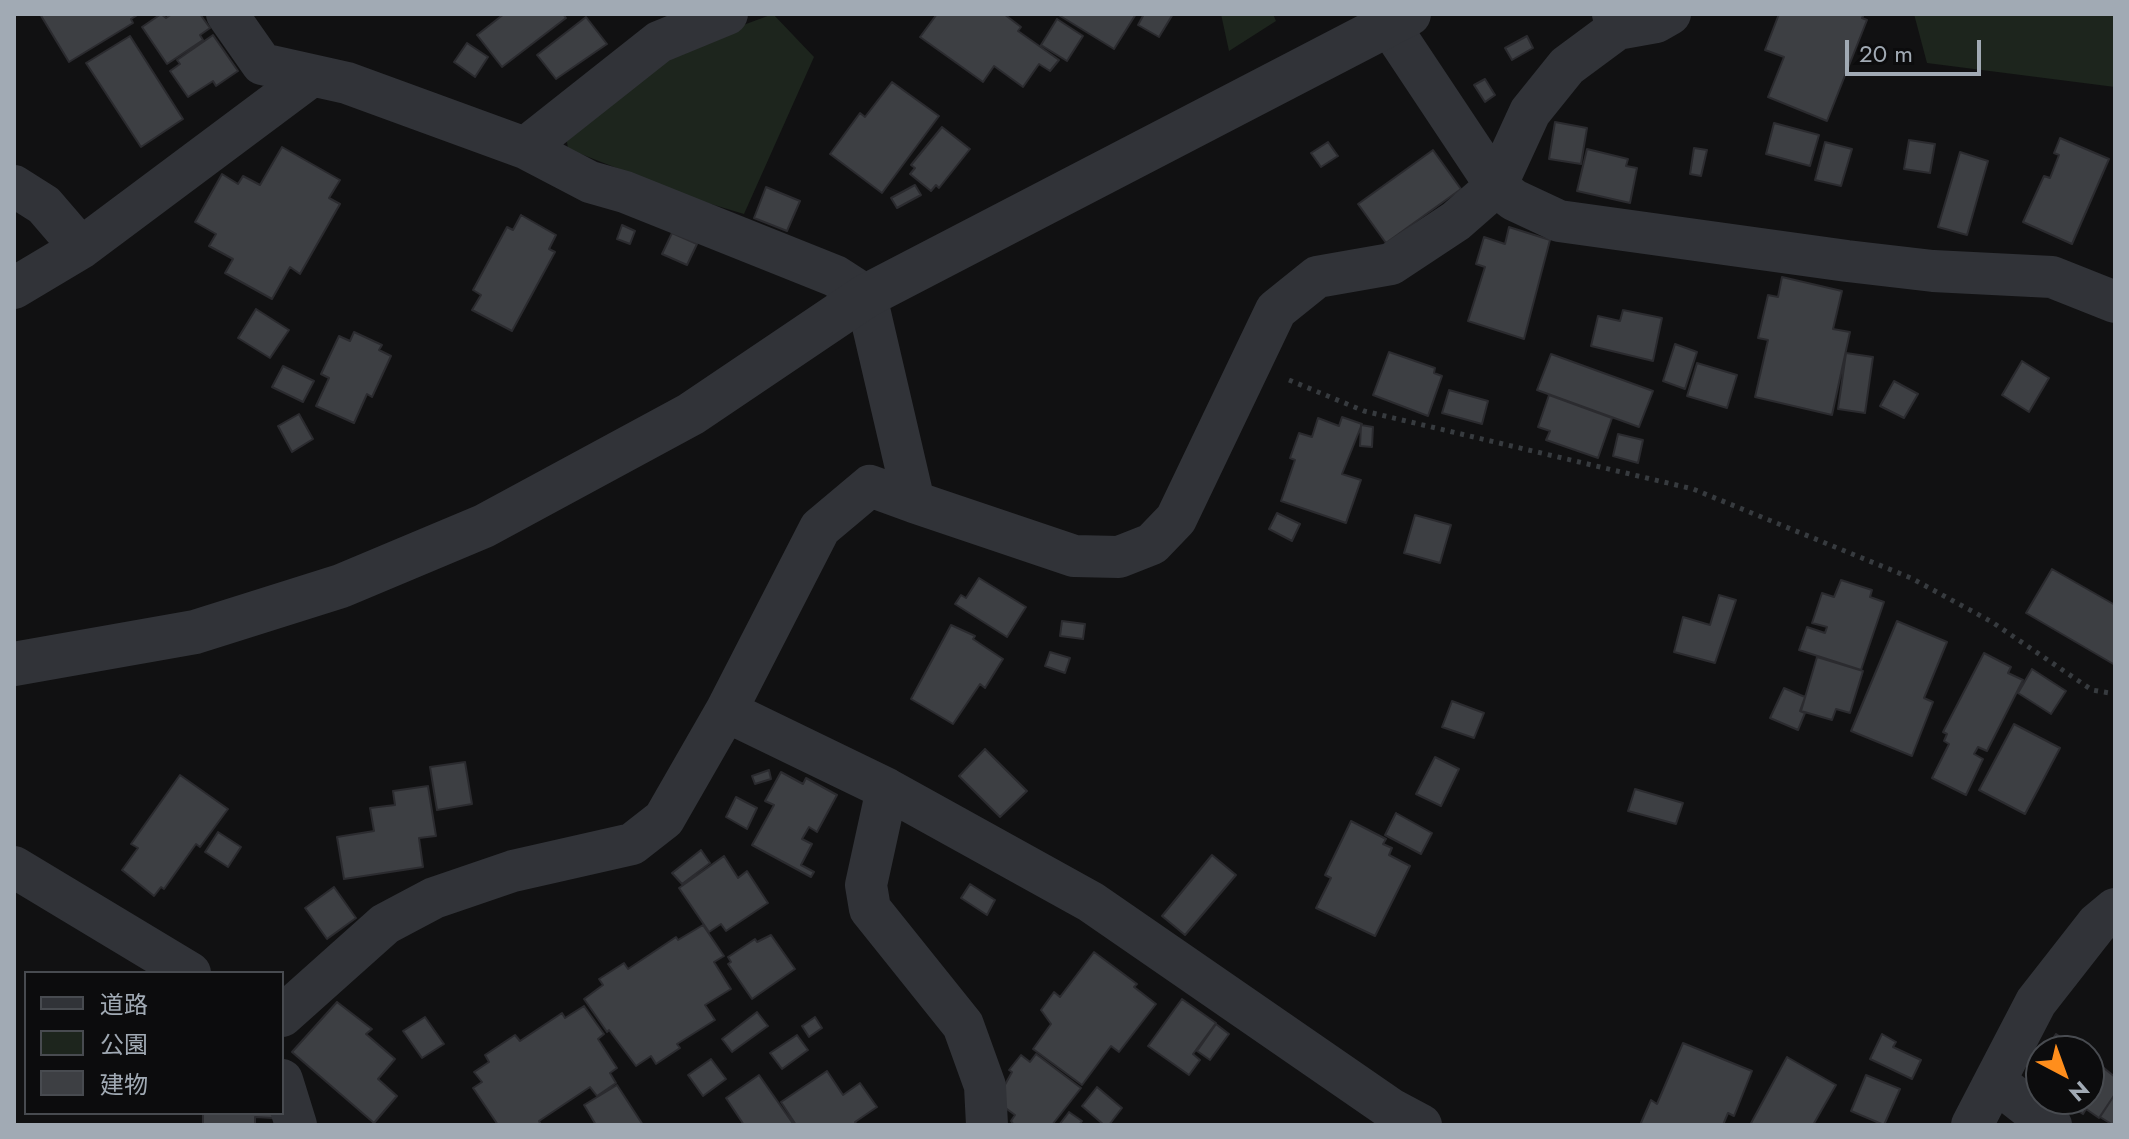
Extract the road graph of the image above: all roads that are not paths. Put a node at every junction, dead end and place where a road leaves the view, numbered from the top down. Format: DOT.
graph roads {
  1 [pos="227,14"];
  2 [pos="727,14"];
  3 [pos="1670,14"];
  4 [pos="1399,20"];
  5 [pos="1615,22"];
  6 [pos="310,77"];
  7 [pos="525,148"];
  8 [pos="14,186"];
  9 [pos="1496,186"];
  10 [pos="81,248"];
  11 [pos="14,288"];
  12 [pos="866,296"];
  13 [pos="2115,302"];
  14 [pos="914,502"];
  15 [pos="14,664"];
  16 [pos="726,711"];
  17 [pos="887,789"];
  18 [pos="14,867"];
  19 [pos="2115,909"];
  20 [pos="187,971"];
  21 [pos="284,1014"];
  22 [pos="1996,1082"];
  23 [pos="284,1086"];
  24 [pos="296,1125"];
  25 [pos="987,1125"];
  26 [pos="1421,1125"];
  27 [pos="1972,1125"];
  28 [pos="2051,1125"];
  1 -- 6 [label="street"];
  2 -- 7 [label="street"];
  3 -- 5 [label="street"];
  4 -- 9 [label="street"];
  4 -- 12 [label="street"];
  5 -- 9 [label="street"];
  6 -- 7 [label="street"];
  6 -- 10 [label="street"];
  7 -- 12 [label="street"];
  8 -- 10 [label="street"];
  9 -- 13 [label="street"];
  9 -- 14 [label="street"];
  10 -- 11 [label="street"];
  12 -- 14 [label="street"];
  12 -- 15 [label="street"];
  14 -- 16 [label="street"];
  16 -- 17 [label="street"];
  16 -- 21 [label="street"];
  17 -- 25 [label="street"];
  17 -- 26 [label="street"];
  18 -- 20 [label="street"];
  19 -- 22 [label="street"];
  22 -- 27 [label="street"];
  22 -- 28 [label="street"];
  23 -- 24 [label="street"];
}
